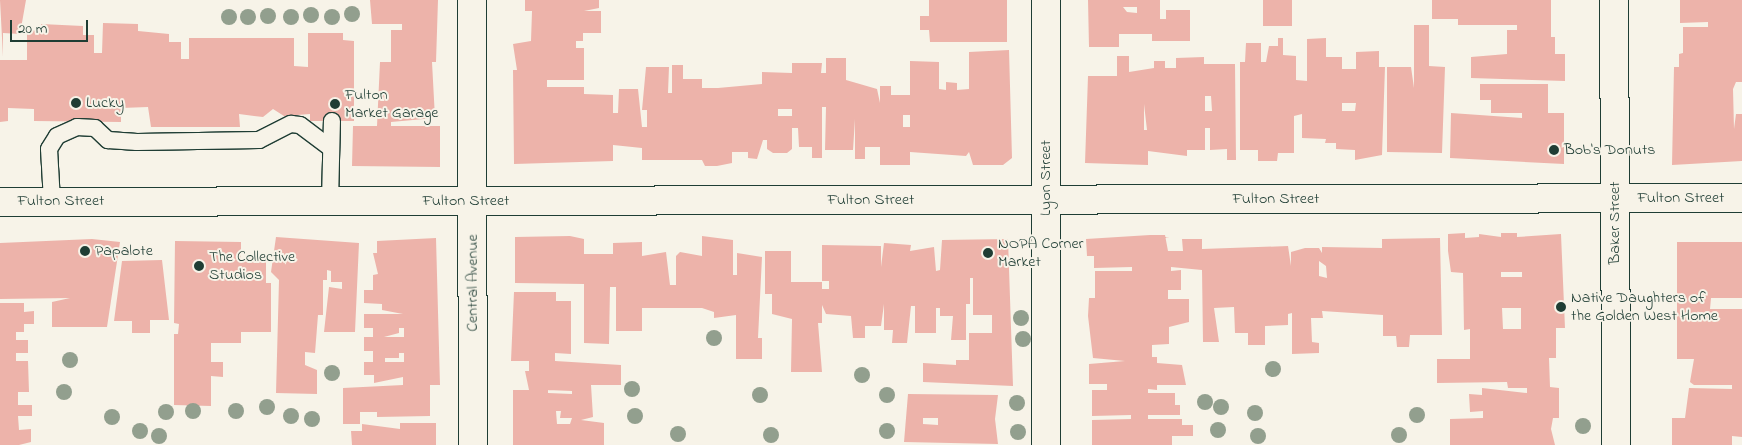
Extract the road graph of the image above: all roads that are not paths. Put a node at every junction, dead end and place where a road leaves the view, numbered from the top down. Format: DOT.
graph roads {
  1 [pos="472,0"];
  2 [pos="1046,0"];
  3 [pos="1614,0"];
  4 [pos="332,121"];
  5 [pos="330,148"];
  6 [pos="1615,198"];
  7 [pos="1742,198"];
  8 [pos="1046,199"];
  9 [pos="52,201"];
  10 [pos="330,201"];
  11 [pos="472,201"];
  12 [pos="0,202"];
  13 [pos="473,445"];
  14 [pos="1046,445"];
  15 [pos="1616,445"];
  1 -- 11 [label="street, Central Avenue"];
  2 -- 8 [label="street, Lyon Street"];
  3 -- 6 [label="street, Baker Street"];
  4 -- 5 [label="lane"];
  5 -- 9 [label="lane"];
  5 -- 10 [label="lane"];
  6 -- 7 [label="street, Fulton Street"];
  6 -- 8 [label="street, Fulton Street"];
  6 -- 15 [label="street, Baker Street"];
  8 -- 11 [label="street, Fulton Street"];
  8 -- 14 [label="street, Lyon Street"];
  9 -- 10 [label="street, Fulton Street"];
  9 -- 12 [label="street, Fulton Street"];
  10 -- 11 [label="street, Fulton Street"];
  11 -- 13 [label="street, Central Avenue"];
}
